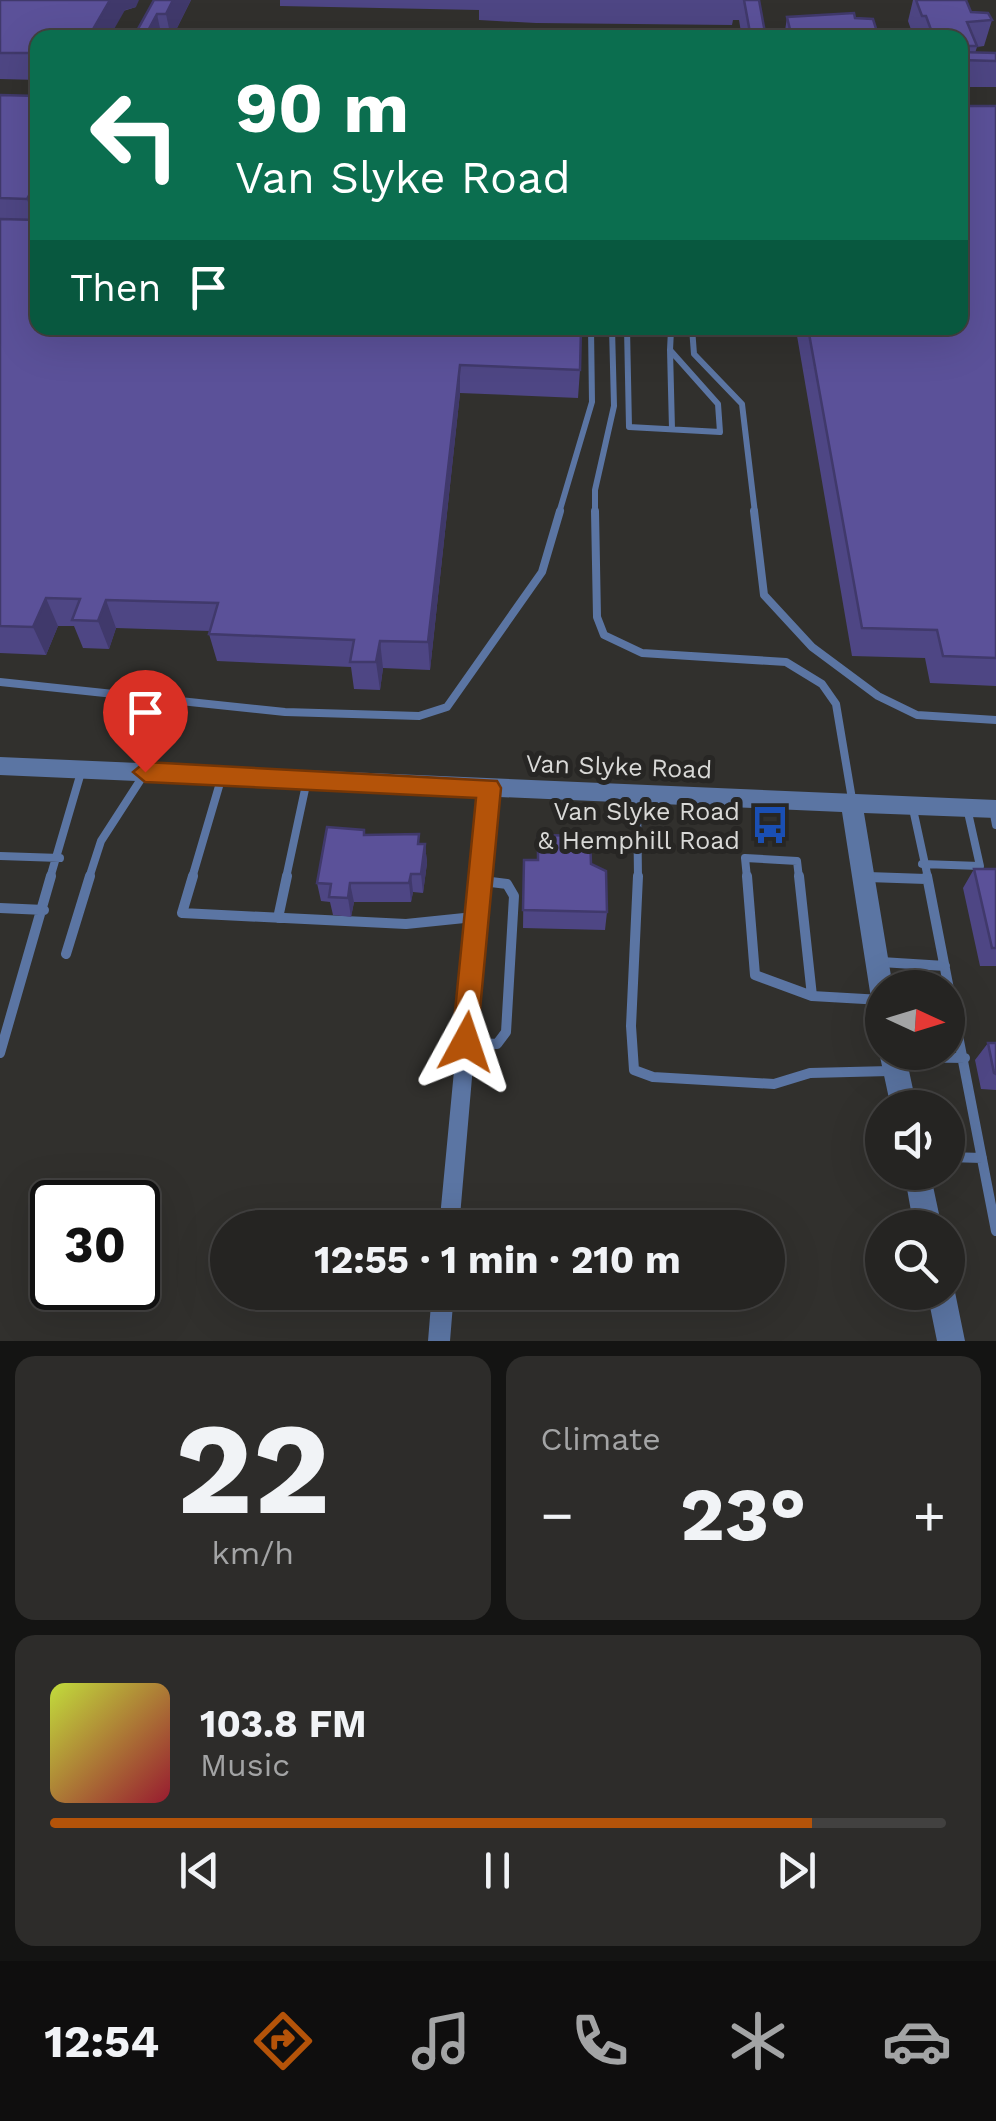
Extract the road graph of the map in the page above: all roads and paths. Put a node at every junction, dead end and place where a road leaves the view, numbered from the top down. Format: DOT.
graph roads {
  1 [pos="592,335"];
  2 [pos="612,335"];
  3 [pos="627,335"];
  4 [pos="670,335"];
  5 [pos="693,335"];
  6 [pos="670,350"];
  7 [pos="672,429"];
  8 [pos="0,682"];
  9 [pos="996,720"];
  10 [pos="0,766"];
  11 [pos="82,769"];
  12 [pos="145,772"];
  13 [pos="222,776"];
  14 [pos="307,780"];
  15 [pos="489,788"];
  16 [pos="637,794"];
  17 [pos="852,804"];
  18 [pos="912,806"];
  19 [pos="967,808"];
  20 [pos="995,814"];
  21 [pos="0,856"];
  22 [pos="60,858"];
  23 [pos="922,864"];
  24 [pos="864,877"];
  25 [pos="926,879"];
  26 [pos="480,880"];
  27 [pos="0,908"];
  28 [pos="44,910"];
  29 [pos="477,917"];
  30 [pos="278,918"];
  31 [pos="66,954"];
  32 [pos="877,962"];
  33 [pos="946,966"];
  34 [pos="878,970"];
  35 [pos="947,970"];
  36 [pos="812,996"];
  37 [pos="865,999"];
  38 [pos="466,1042"];
  39 [pos="0,1053"];
  40 [pos="965,1058"];
  41 [pos="865,1064"];
  42 [pos="965,1158"];
  43 [pos="982,1158"];
  44 [pos="451,1210"];
  45 [pos="994,1213"];
  46 [pos="996,1232"];
  47 [pos="442,1310"];
  48 [pos="945,1310"];
  49 [pos="439,1341"];
  50 [pos="951,1341"];
  1 -- 8 [label="lane"];
  2 -- 17 [label="lane"];
  3 -- 7 [label="lane"];
  4 -- 6 [label="lane"];
  5 -- 9 [label="lane"];
  6 -- 7 [label="lane"];
  6 -- 7 [label="lane"];
  10 -- 11 [label="street, Van Slyke Road"];
  11 -- 12 [label="street, Van Slyke Road"];
  11 -- 22 [label="lane"];
  12 -- 13 [label="street, Van Slyke Road"];
  12 -- 31 [label="lane"];
  13 -- 14 [label="street, Van Slyke Road"];
  13 -- 30 [label="lane"];
  14 -- 15 [label="street, Van Slyke Road"];
  14 -- 30 [label="lane"];
  15 -- 16 [label="street, Van Slyke Road"];
  15 -- 26 [label="street"];
  16 -- 17 [label="street, Van Slyke Road"];
  16 -- 41 [label="lane"];
  17 -- 18 [label="street, Van Slyke Road"];
  17 -- 24 [label="street"];
  18 -- 19 [label="street, Van Slyke Road"];
  18 -- 23 [label="lane"];
  19 -- 20 [label="street, Van Slyke Road"];
  19 -- 23 [label="lane"];
  21 -- 22 [label="lane"];
  22 -- 28 [label="lane"];
  23 -- 25 [label="lane"];
  24 -- 25 [label="lane"];
  24 -- 32 [label="street"];
  25 -- 33 [label="lane"];
  26 -- 29 [label="street"];
  26 -- 38 [label="lane"];
  27 -- 28 [label="lane"];
  28 -- 39 [label="lane"];
  29 -- 30 [label="lane"];
  29 -- 38 [label="street"];
  32 -- 33 [label="lane"];
  32 -- 34 [label="street"];
  33 -- 35 [label="lane"];
  36 -- 36 [label="lane"];
  36 -- 37 [label="lane"];
  38 -- 44 [label="street"];
  40 -- 43 [label="lane"];
  42 -- 43 [label="lane"];
  43 -- 45 [label="lane"];
  45 -- 46 [label="lane"];
  47 -- 49 [label="street"];
  48 -- 50 [label="street"];
}
